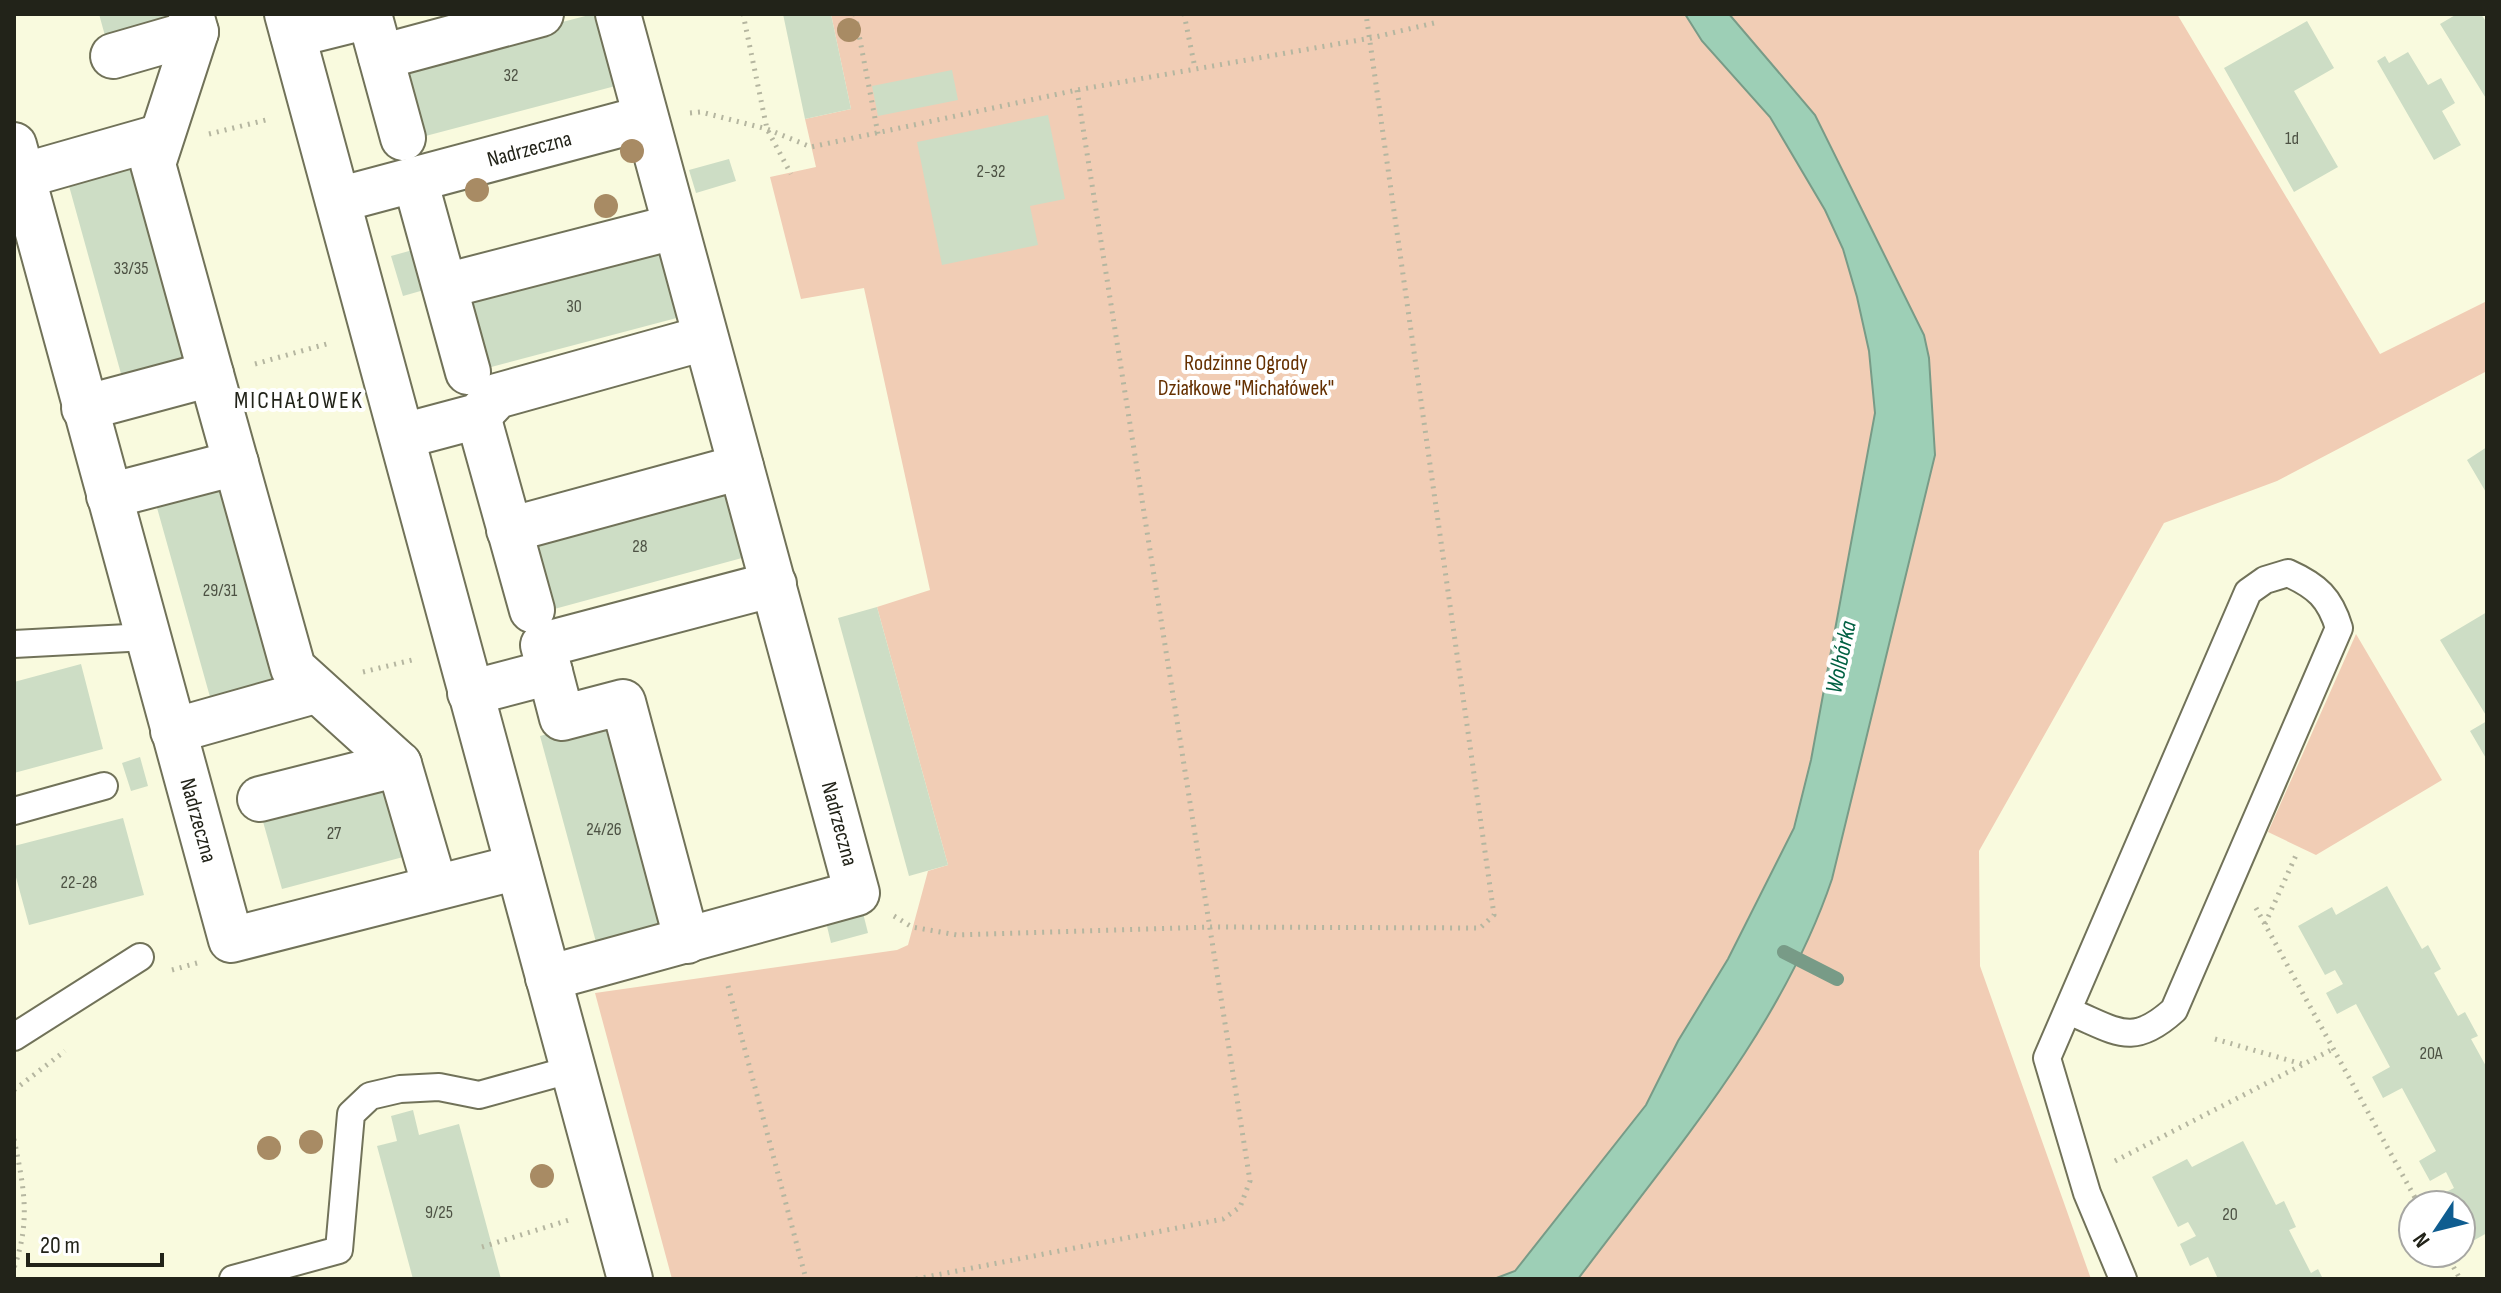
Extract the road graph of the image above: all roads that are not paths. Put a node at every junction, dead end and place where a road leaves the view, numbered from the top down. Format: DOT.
graph roads {
  1 [pos="541,14"];
  2 [pos="618,14"];
  3 [pos="369,15"];
  4 [pos="194,23"];
  5 [pos="290,25"];
  6 [pos="113,56"];
  7 [pos="381,57"];
  8 [pos="645,118"];
  9 [pos="159,137"];
  10 [pos="403,138"];
  11 [pos="18,160"];
  12 [pos="415,180"];
  13 [pos="338,200"];
  14 [pos="674,227"];
  15 [pos="445,286"];
  16 [pos="705,338"];
  17 [pos="468,372"];
  18 [pos="211,374"];
  19 [pos="84,408"];
  20 [pos="478,416"];
  21 [pos="403,436"];
  22 [pos="236,463"];
  23 [pos="741,467"];
  24 [pos="109,496"];
  25 [pos="509,530"];
  26 [pos="774,584"];
  27 [pos="532,610"];
  28 [pos="147,637"];
  29 [pos="14,644"];
  30 [pos="550,672"];
  31 [pos="315,691"];
  32 [pos="470,693"];
  33 [pos="173,731"];
  34 [pos="399,764"];
  35 [pos="104,786"];
  36 [pos="260,799"];
  37 [pos="14,811"];
  38 [pos="518,867"];
  39 [pos="435,887"];
  40 [pos="687,941"];
  41 [pos="140,957"];
  42 [pos="548,978"];
  43 [pos="2068,1011"];
  44 [pos="14,1037"];
  45 [pos="573,1069"];
  46 [pos="233,1279"];
  47 [pos="630,1279"];
  48 [pos="2123,1279"];
  1 -- 7 [label="street"];
  2 -- 8 [label="street, Nadrzeczna"];
  3 -- 5 [label="street"];
  3 -- 7 [label="street"];
  4 -- 6 [label="street"];
  4 -- 9 [label="street"];
  5 -- 13 [label="street"];
  7 -- 10 [label="street"];
  8 -- 12 [label="street, Nadrzeczna"];
  8 -- 14 [label="street, Nadrzeczna"];
  9 -- 11 [label="street, Nadrzeczna"];
  9 -- 18 [label="street"];
  11 -- 19 [label="street, Nadrzeczna"];
  12 -- 13 [label="street, Nadrzeczna"];
  12 -- 15 [label="street"];
  13 -- 21 [label="street"];
  14 -- 15 [label="street"];
  14 -- 16 [label="street, Nadrzeczna"];
  15 -- 17 [label="street"];
  16 -- 20 [label="street"];
  16 -- 23 [label="street, Nadrzeczna"];
  18 -- 19 [label="street"];
  18 -- 22 [label="street"];
  19 -- 24 [label="street, Nadrzeczna"];
  20 -- 21 [label="street"];
  20 -- 25 [label="street"];
  21 -- 32 [label="street"];
  22 -- 24 [label="street"];
  22 -- 31 [label="street"];
  23 -- 25 [label="street"];
  23 -- 26 [label="street, Nadrzeczna"];
  24 -- 28 [label="street, Nadrzeczna"];
  25 -- 27 [label="street"];
  26 -- 30 [label="street"];
  26 -- 40 [label="street, Nadrzeczna"];
  28 -- 29 [label="lane"];
  28 -- 33 [label="street, Nadrzeczna"];
  30 -- 32 [label="street"];
  30 -- 40 [label="street"];
  31 -- 33 [label="street"];
  31 -- 34 [label="street"];
  32 -- 38 [label="street"];
  33 -- 39 [label="street, Nadrzeczna"];
  34 -- 36 [label="street"];
  34 -- 39 [label="street"];
  35 -- 37 [label="lane"];
  38 -- 39 [label="street, Nadrzeczna"];
  38 -- 42 [label="street"];
  40 -- 42 [label="street, Nadrzeczna"];
  41 -- 44 [label="lane"];
  42 -- 45 [label="street"];
  43 -- 43 [label="lane"];
  43 -- 48 [label="lane"];
  45 -- 46 [label="lane"];
  45 -- 47 [label="street"];
}
